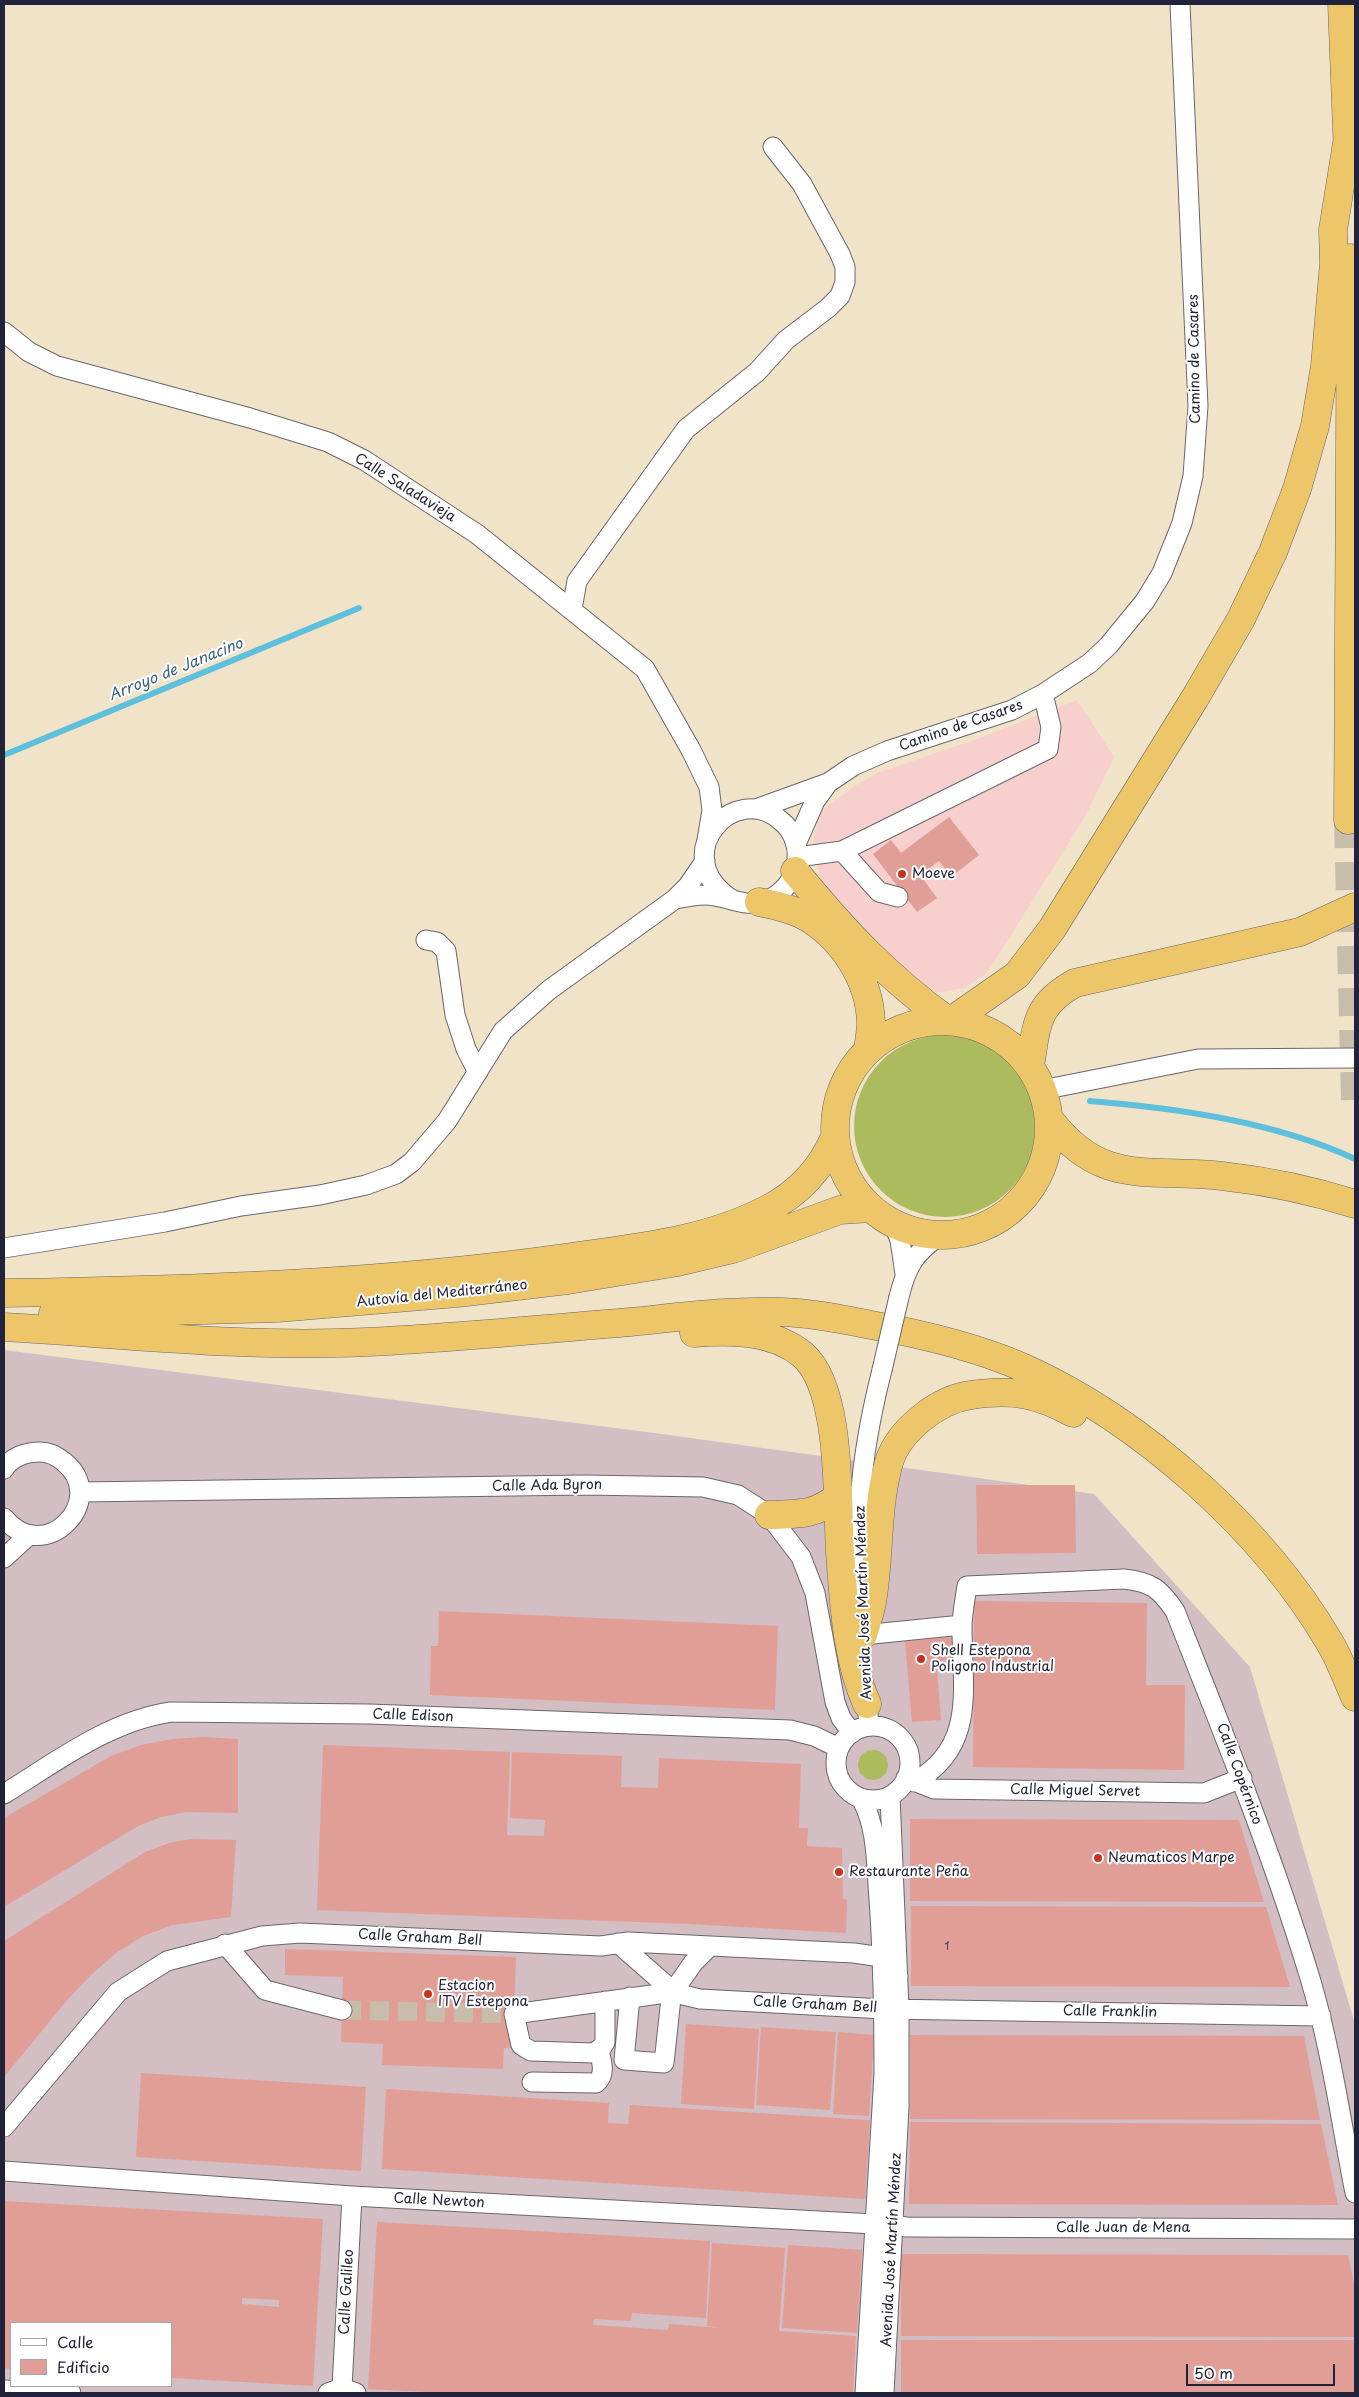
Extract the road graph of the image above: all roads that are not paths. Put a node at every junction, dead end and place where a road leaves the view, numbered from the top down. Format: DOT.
graph roads {
  1 [pos="1180,4"];
  2 [pos="1342,4"];
  3 [pos="1348,137"];
  4 [pos="774,147"];
  5 [pos="4,332"];
  6 [pos="572,609"];
  7 [pos="1044,694"];
  8 [pos="828,783"];
  9 [pos="709,787"];
  10 [pos="748,810"];
  11 [pos="1348,820"];
  12 [pos="707,840"];
  13 [pos="842,851"];
  14 [pos="796,857"];
  15 [pos="705,861"];
  16 [pos="898,897"];
  17 [pos="675,899"];
  18 [pos="731,899"];
  19 [pos="759,902"];
  20 [pos="1355,907"];
  21 [pos="426,940"];
  22 [pos="950,1021"];
  23 [pos="868,1050"];
  24 [pos="1355,1058"];
  25 [pos="478,1072"];
  26 [pos="1036,1078"];
  27 [pos="1050,1120"];
  28 [pos="834,1137"];
  29 [pos="1355,1204"];
  30 [pos="871,1208"];
  31 [pos="894,1225"];
  32 [pos="939,1236"];
  33 [pos="4,1248"];
  34 [pos="904,1274"];
  35 [pos="4,1293"];
  36 [pos="4,1316"];
  37 [pos="4,1327"];
  38 [pos="448,1338"];
  39 [pos="1143,1439"];
  40 [pos="4,1469"];
  41 [pos="80,1492"];
  42 [pos="837,1497"];
  43 [pos="769,1515"];
  44 [pos="4,1518"];
  45 [pos="29,1535"];
  46 [pos="4,1558"];
  47 [pos="962,1625"];
  48 [pos="863,1635"];
  49 [pos="1355,1697"];
  50 [pos="862,1721"];
  51 [pos="839,1748"];
  52 [pos="1242,1778"];
  53 [pos="910,1780"];
  54 [pos="4,1794"];
  55 [pos="890,1796"];
  56 [pos="861,1798"];
  57 [pos="618,1943"];
  58 [pos="225,1944"];
  59 [pos="710,1946"];
  60 [pos="882,1956"];
  61 [pos="898,1978"];
  62 [pos="672,1991"];
  63 [pos="617,1999"];
  64 [pos="891,2009"];
  65 [pos="342,2010"];
  66 [pos="1320,2016"];
  67 [pos="599,2051"];
  68 [pos="532,2082"];
  69 [pos="899,2107"];
  70 [pos="4,2126"];
  71 [pos="4,2172"];
  72 [pos="1355,2193"];
  73 [pos="352,2196"];
  74 [pos="894,2221"];
  75 [pos="875,2224"];
  76 [pos="1355,2229"];
  77 [pos="4,2390"];
  78 [pos="342,2391"];
  79 [pos="71,2393"];
  80 [pos="865,2393"];
  81 [pos="884,2393"];
  1 -- 7 [label="street, Camino de Casares"];
  2 -- 3 [label="highway"];
  3 -- 11 [label="highway"];
  3 -- 22 [label="highway"];
  4 -- 6 [label="street"];
  5 -- 6 [label="street, Calle Saladavieja"];
  6 -- 9 [label="street, Calle Saladavieja"];
  7 -- 8 [label="street, Camino de Casares"];
  7 -- 13 [label="street"];
  8 -- 10 [label="street, Camino de Casares"];
  8 -- 14 [label="street, Camino de Casares"];
  9 -- 10 [label="street, Calle Saladavieja"];
  9 -- 12 [label="street, Calle Saladavieja"];
  10 -- 12 [label="street"];
  10 -- 14 [label="street"];
  12 -- 15 [label="street"];
  13 -- 14 [label="street"];
  13 -- 16 [label="street"];
  14 -- 19 [label="street"];
  14 -- 22 [label="highway"];
  15 -- 17 [label="street"];
  15 -- 18 [label="street"];
  17 -- 18 [label="street"];
  17 -- 25 [label="street"];
  18 -- 19 [label="street"];
  19 -- 23 [label="highway"];
  20 -- 26 [label="highway"];
  21 -- 25 [label="street"];
  22 -- 23 [label="highway"];
  22 -- 26 [label="highway"];
  23 -- 28 [label="highway"];
  24 -- 26 [label="street"];
  25 -- 33 [label="street"];
  26 -- 27 [label="highway"];
  27 -- 29 [label="highway"];
  27 -- 32 [label="highway"];
  28 -- 30 [label="highway"];
  28 -- 35 [label="highway, Autovía del Mediterráneo"];
  30 -- 31 [label="highway"];
  30 -- 36 [label="highway, Autovía del Mediterráneo"];
  31 -- 32 [label="highway"];
  31 -- 34 [label="street, Avenida José Martín Méndez"];
  32 -- 34 [label="street, Avenida José Martín Méndez"];
  34 -- 48 [label="street, Avenida José Martín Méndez, bridge"];
  37 -- 38 [label="highway"];
  38 -- 39 [label="highway"];
  38 -- 42 [label="highway"];
  39 -- 48 [label="highway"];
  39 -- 49 [label="highway"];
  40 -- 41 [label="street"];
  41 -- 43 [label="street, Calle Ada Byron"];
  41 -- 45 [label="street"];
  42 -- 43 [label="highway"];
  42 -- 50 [label="highway"];
  43 -- 50 [label="street, Calle Ada Byron"];
  44 -- 45 [label="street"];
  45 -- 46 [label="street"];
  47 -- 48 [label="street"];
  47 -- 52 [label="street, Calle Copérnico"];
  47 -- 53 [label="street"];
  48 -- 50 [label="street, Avenida José Martín Méndez"];
  50 -- 51 [label="street"];
  50 -- 53 [label="street"];
  51 -- 54 [label="street, Calle Edison"];
  51 -- 56 [label="street"];
  52 -- 53 [label="street, Calle Miguel Servet"];
  52 -- 66 [label="street, Calle Copérnico"];
  53 -- 55 [label="street"];
  55 -- 56 [label="street"];
  55 -- 61 [label="street, Avenida José Martín Méndez"];
  56 -- 60 [label="street, Avenida José Martín Méndez"];
  57 -- 58 [label="street, Calle Graham Bell"];
  57 -- 59 [label="street, Calle Graham Bell"];
  57 -- 62 [label="street"];
  58 -- 65 [label="street"];
  58 -- 70 [label="street, Calle Graham Bell"];
  59 -- 60 [label="street, Calle Graham Bell"];
  59 -- 62 [label="street"];
  60 -- 61 [label="street"];
  60 -- 64 [label="street, Avenida José Martín Méndez"];
  61 -- 64 [label="street, Avenida José Martín Méndez"];
  62 -- 63 [label="street"];
  62 -- 63 [label="street"];
  62 -- 64 [label="street, Calle Graham Bell"];
  63 -- 67 [label="street"];
  63 -- 67 [label="street"];
  64 -- 66 [label="street, Calle Franklin"];
  64 -- 69 [label="street, Avenida José Martín Méndez"];
  64 -- 75 [label="street, Avenida José Martín Méndez"];
  66 -- 72 [label="street, Calle Copérnico"];
  67 -- 68 [label="street"];
  69 -- 74 [label="street, Avenida José Martín Méndez"];
  69 -- 75 [label="street, Avenida José Martín Méndez"];
  71 -- 73 [label="street, Calle Newton"];
  73 -- 75 [label="street, Calle Newton"];
  73 -- 78 [label="street, Calle Galileo"];
  74 -- 76 [label="street, Calle Juan de Mena"];
  74 -- 81 [label="street, Avenida José Martín Méndez"];
  75 -- 80 [label="street, Avenida José Martín Méndez"];
  77 -- 79 [label="street"];
}
